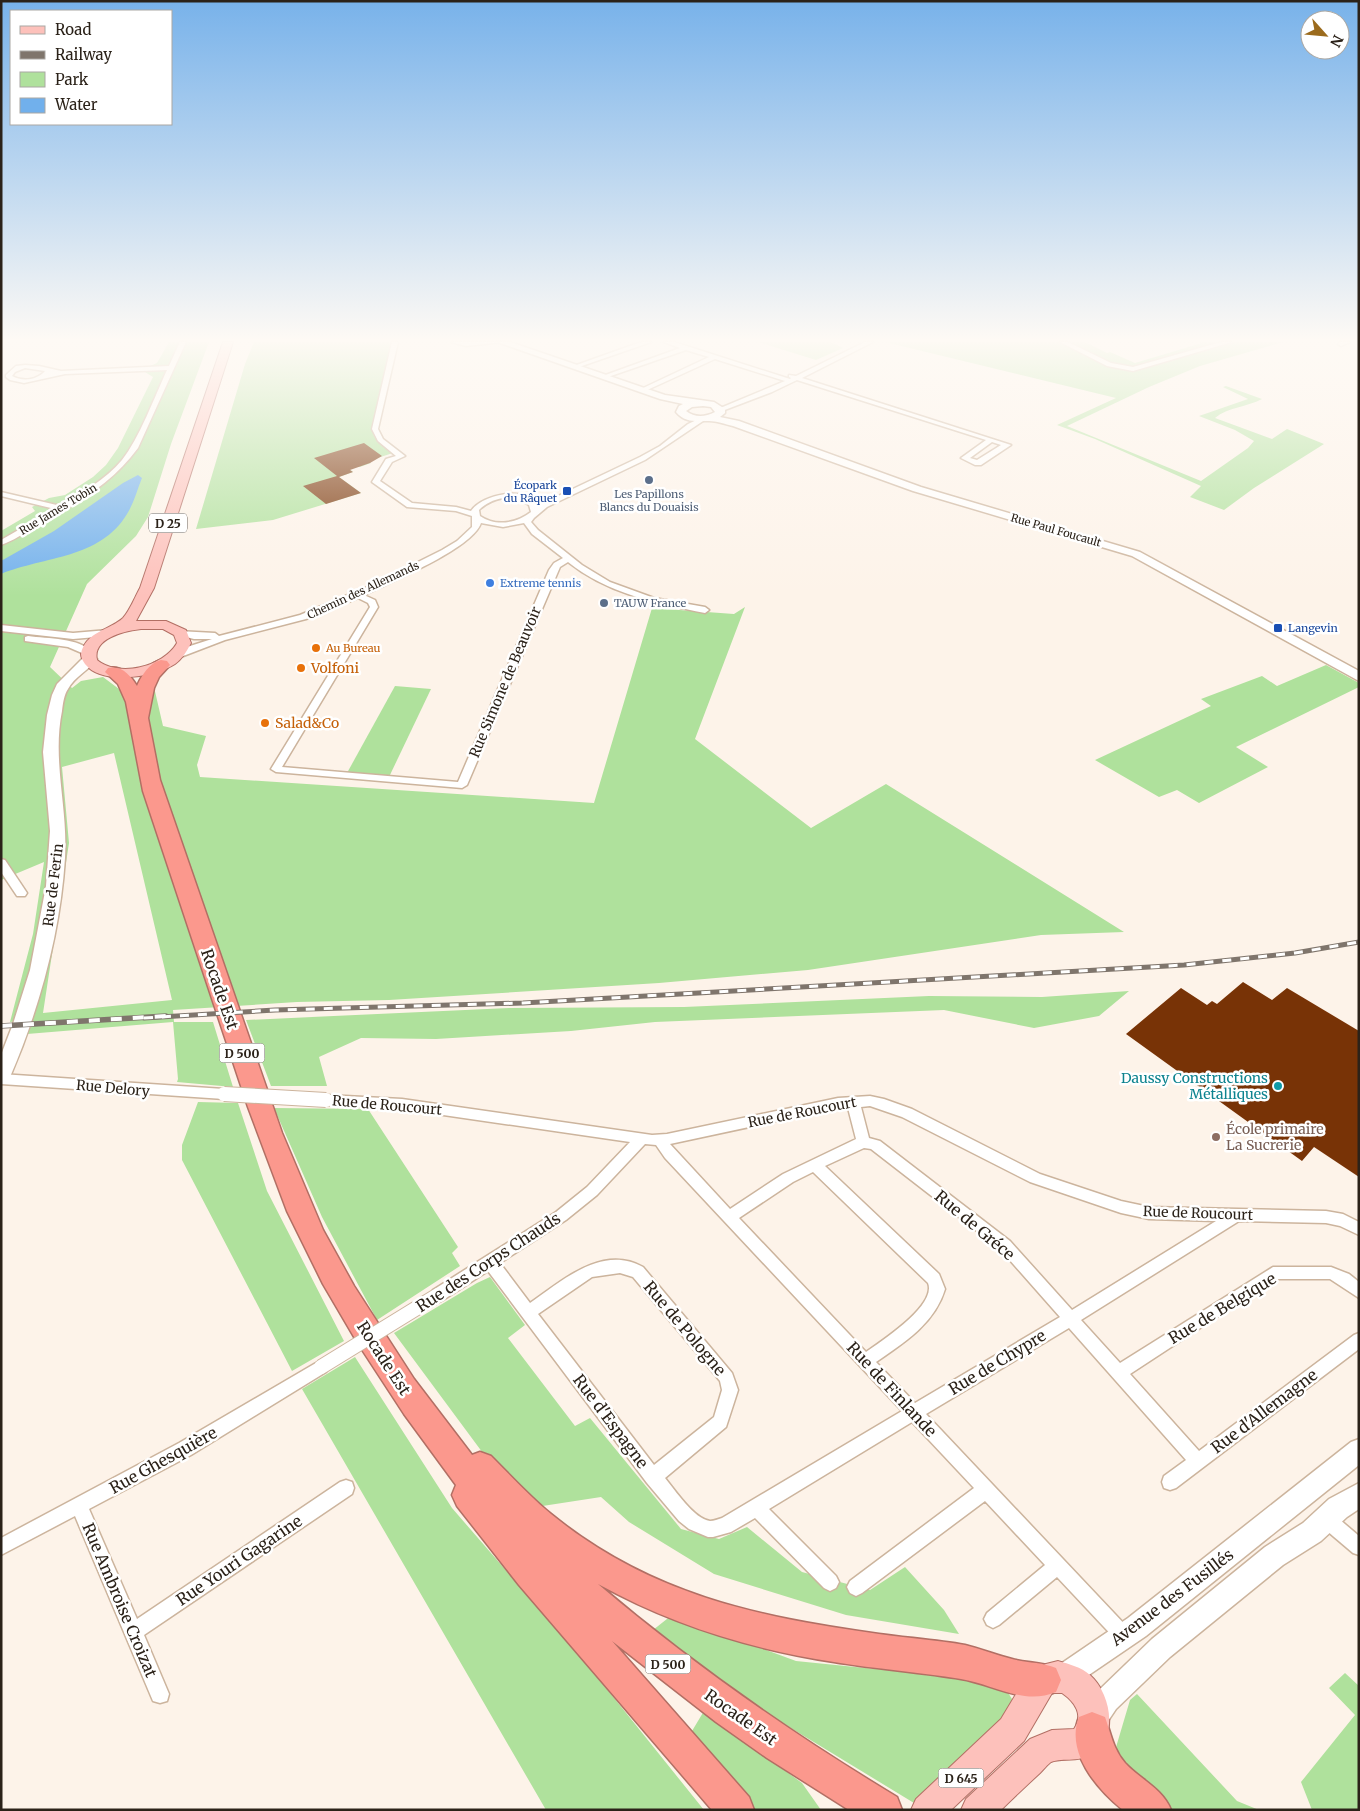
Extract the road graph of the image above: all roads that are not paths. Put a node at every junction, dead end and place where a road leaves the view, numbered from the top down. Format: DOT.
graph roads {
  1 [pos="143,427"];
  2 [pos="200,427"];
  3 [pos="376,427"];
  4 [pos="679,427"];
  5 [pos="686,427"];
  6 [pos="746,427"];
  7 [pos="947,427"];
  8 [pos="674,436"];
  9 [pos="991,440"];
  10 [pos="1,494"];
  11 [pos="566,495"];
  12 [pos="526,500"];
  13 [pos="484,502"];
  14 [pos="57,507"];
  15 [pos="447,508"];
  16 [pos="476,515"];
  17 [pos="533,515"];
  18 [pos="503,525"];
  19 [pos="535,532"];
  20 [pos="1,537"];
  21 [pos="1,543"];
  22 [pos="445,552"];
  23 [pos="568,558"];
  24 [pos="148,588"];
  25 [pos="358,594"];
  26 [pos="705,610"];
  27 [pos="162,624"];
  28 [pos="1,628"];
  29 [pos="114,631"];
  30 [pos="251,631"];
  31 [pos="181,633"];
  32 [pos="1,636"];
  33 [pos="89,656"];
  34 [pos="168,661"];
  35 [pos="111,672"];
  36 [pos="1358,676"];
  37 [pos="62,688"];
  38 [pos="140,726"];
  39 [pos="1,863"];
  40 [pos="21,894"];
  41 [pos="2,1075"];
  42 [pos="224,1094"];
  43 [pos="853,1101"];
  44 [pos="642,1139"];
  45 [pos="660,1140"];
  46 [pos="863,1142"];
  47 [pos="815,1165"];
  48 [pos="1237,1214"];
  49 [pos="729,1216"];
  50 [pos="1359,1229"];
  51 [pos="490,1262"];
  52 [pos="1359,1291"];
  53 [pos="528,1312"];
  54 [pos="1070,1319"];
  55 [pos="1359,1340"];
  56 [pos="866,1361"];
  57 [pos="321,1367"];
  58 [pos="1118,1373"];
  59 [pos="913,1412"];
  60 [pos="427,1421"];
  61 [pos="1359,1450"];
  62 [pos="1197,1461"];
  63 [pos="654,1476"];
  64 [pos="1170,1482"];
  65 [pos="346,1488"];
  66 [pos="987,1489"];
  67 [pos="1359,1495"];
  68 [pos="80,1505"];
  69 [pos="756,1507"];
  70 [pos="1326,1519"];
  71 [pos="1,1547"];
  72 [pos="1359,1548"];
  73 [pos="1058,1565"];
  74 [pos="830,1582"];
  75 [pos="856,1587"];
  76 [pos="993,1619"];
  77 [pos="133,1632"];
  78 [pos="1125,1636"];
  79 [pos="1051,1679"];
  80 [pos="160,1694"];
  81 [pos="1093,1724"];
  82 [pos="736,1810"];
  83 [pos="884,1810"];
  84 [pos="927,1810"];
  85 [pos="977,1810"];
  86 [pos="1153,1810"];
  1 -- 14 [label="street, Rue James Tobin"];
  2 -- 24 [label="main road, D 25"];
  3 -- 15 [label="street"];
  4 -- 8 [label="street"];
  5 -- 8 [label="street"];
  6 -- 36 [label="street, Rue Paul Foucault"];
  7 -- 9 [label="street"];
  8 -- 11 [label="street"];
  9 -- 9 [label="street"];
  10 -- 14 [label="street"];
  11 -- 12 [label="street"];
  11 -- 17 [label="street"];
  12 -- 13 [label="street"];
  12 -- 17 [label="street"];
  13 -- 15 [label="street"];
  13 -- 16 [label="street, Chemin des Allemands"];
  14 -- 20 [label="street, Rue James Tobin"];
  14 -- 21 [label="street, Rue James Tobin"];
  15 -- 16 [label="street"];
  16 -- 18 [label="street"];
  16 -- 22 [label="street, Chemin des Allemands"];
  17 -- 18 [label="street, Chemin des Allemands"];
  17 -- 19 [label="street"];
  18 -- 19 [label="street"];
  18 -- 22 [label="street, Chemin des Allemands"];
  19 -- 23 [label="street"];
  22 -- 25 [label="street, Chemin des Allemands"];
  23 -- 25 [label="street, Rue Simone de Beauvoir"];
  23 -- 26 [label="street"];
  24 -- 27 [label="main road, D 25"];
  24 -- 29 [label="main road, D 25"];
  25 -- 30 [label="street, Chemin des Allemands"];
  27 -- 29 [label="main road"];
  27 -- 31 [label="main road"];
  28 -- 29 [label="street"];
  29 -- 33 [label="main road"];
  30 -- 31 [label="street, Chemin des Allemands"];
  30 -- 34 [label="street, Chemin des Allemands"];
  31 -- 34 [label="main road"];
  32 -- 33 [label="street"];
  33 -- 35 [label="main road"];
  33 -- 37 [label="street, Rue de Ferin"];
  34 -- 35 [label="main road"];
  34 -- 38 [label="highway, Rocade Est / D 500"];
  35 -- 37 [label="street"];
  35 -- 38 [label="highway, Rocade Est / D 500"];
  37 -- 41 [label="street, Rue de Ferin"];
  38 -- 60 [label="highway, Rocade Est / D 500"];
  39 -- 40 [label="street"];
  41 -- 42 [label="street, Rue Delory"];
  42 -- 44 [label="street, Rue de Roucourt, bridge"];
  43 -- 45 [label="street, Rue de Roucourt"];
  43 -- 46 [label="street"];
  43 -- 48 [label="street, Rue de Roucourt"];
  44 -- 45 [label="street, Rue de Roucourt"];
  44 -- 51 [label="street, Rue des Corps Chauds"];
  45 -- 49 [label="street, Rue de Finlande"];
  46 -- 47 [label="street"];
  46 -- 54 [label="street, Rue de Gréce"];
  47 -- 49 [label="street"];
  47 -- 56 [label="street"];
  48 -- 50 [label="street, Rue de Roucourt"];
  48 -- 54 [label="street, Rue de Chypre"];
  49 -- 56 [label="street, Rue de Finlande"];
  51 -- 53 [label="street, Rue d'Espagne"];
  51 -- 57 [label="street, Rue des Corps Chauds, bridge"];
  52 -- 58 [label="street, Rue de Belgique"];
  53 -- 63 [label="street, Rue d'Espagne"];
  53 -- 63 [label="street, Rue de Pologne"];
  54 -- 58 [label="street, Rue de Gréce"];
  54 -- 59 [label="street, Rue de Chypre"];
  55 -- 62 [label="street, Rue d'Allemagne"];
  56 -- 59 [label="street, Rue de Finlande"];
  57 -- 68 [label="street, Rue Ghesquière"];
  58 -- 62 [label="street, Rue de Gréce"];
  59 -- 66 [label="street, Rue de Finlande"];
  59 -- 69 [label="street, Rue de Chypre"];
  60 -- 79 [label="highway"];
  60 -- 82 [label="highway"];
  60 -- 83 [label="highway, Rocade Est / D 500"];
  61 -- 78 [label="street, Avenue des Fusillés / D 645"];
  62 -- 64 [label="street, Rue d'Allemagne"];
  63 -- 69 [label="street, Rue d'Espagne"];
  65 -- 77 [label="street, Rue Youri Gagarine"];
  66 -- 73 [label="street, Rue de Finlande"];
  66 -- 75 [label="street"];
  67 -- 70 [label="street, Avenue des Fusillés / D 645"];
  68 -- 71 [label="street, Rue Ghesquière"];
  68 -- 77 [label="street, Rue Ambroise Croizat"];
  69 -- 74 [label="street"];
  70 -- 72 [label="street"];
  70 -- 81 [label="street, Avenue des Fusillés / D 645"];
  73 -- 76 [label="street"];
  73 -- 78 [label="street, Rue de Finlande"];
  77 -- 80 [label="street, Rue Ambroise Croizat"];
  78 -- 79 [label="street, Avenue des Fusillés / D 645"];
  79 -- 81 [label="main road"];
  79 -- 84 [label="main road, Avenue des Fusillés / D 645"];
  81 -- 85 [label="main road, Avenue des Fusillés / D 645"];
  81 -- 86 [label="highway"];
}
